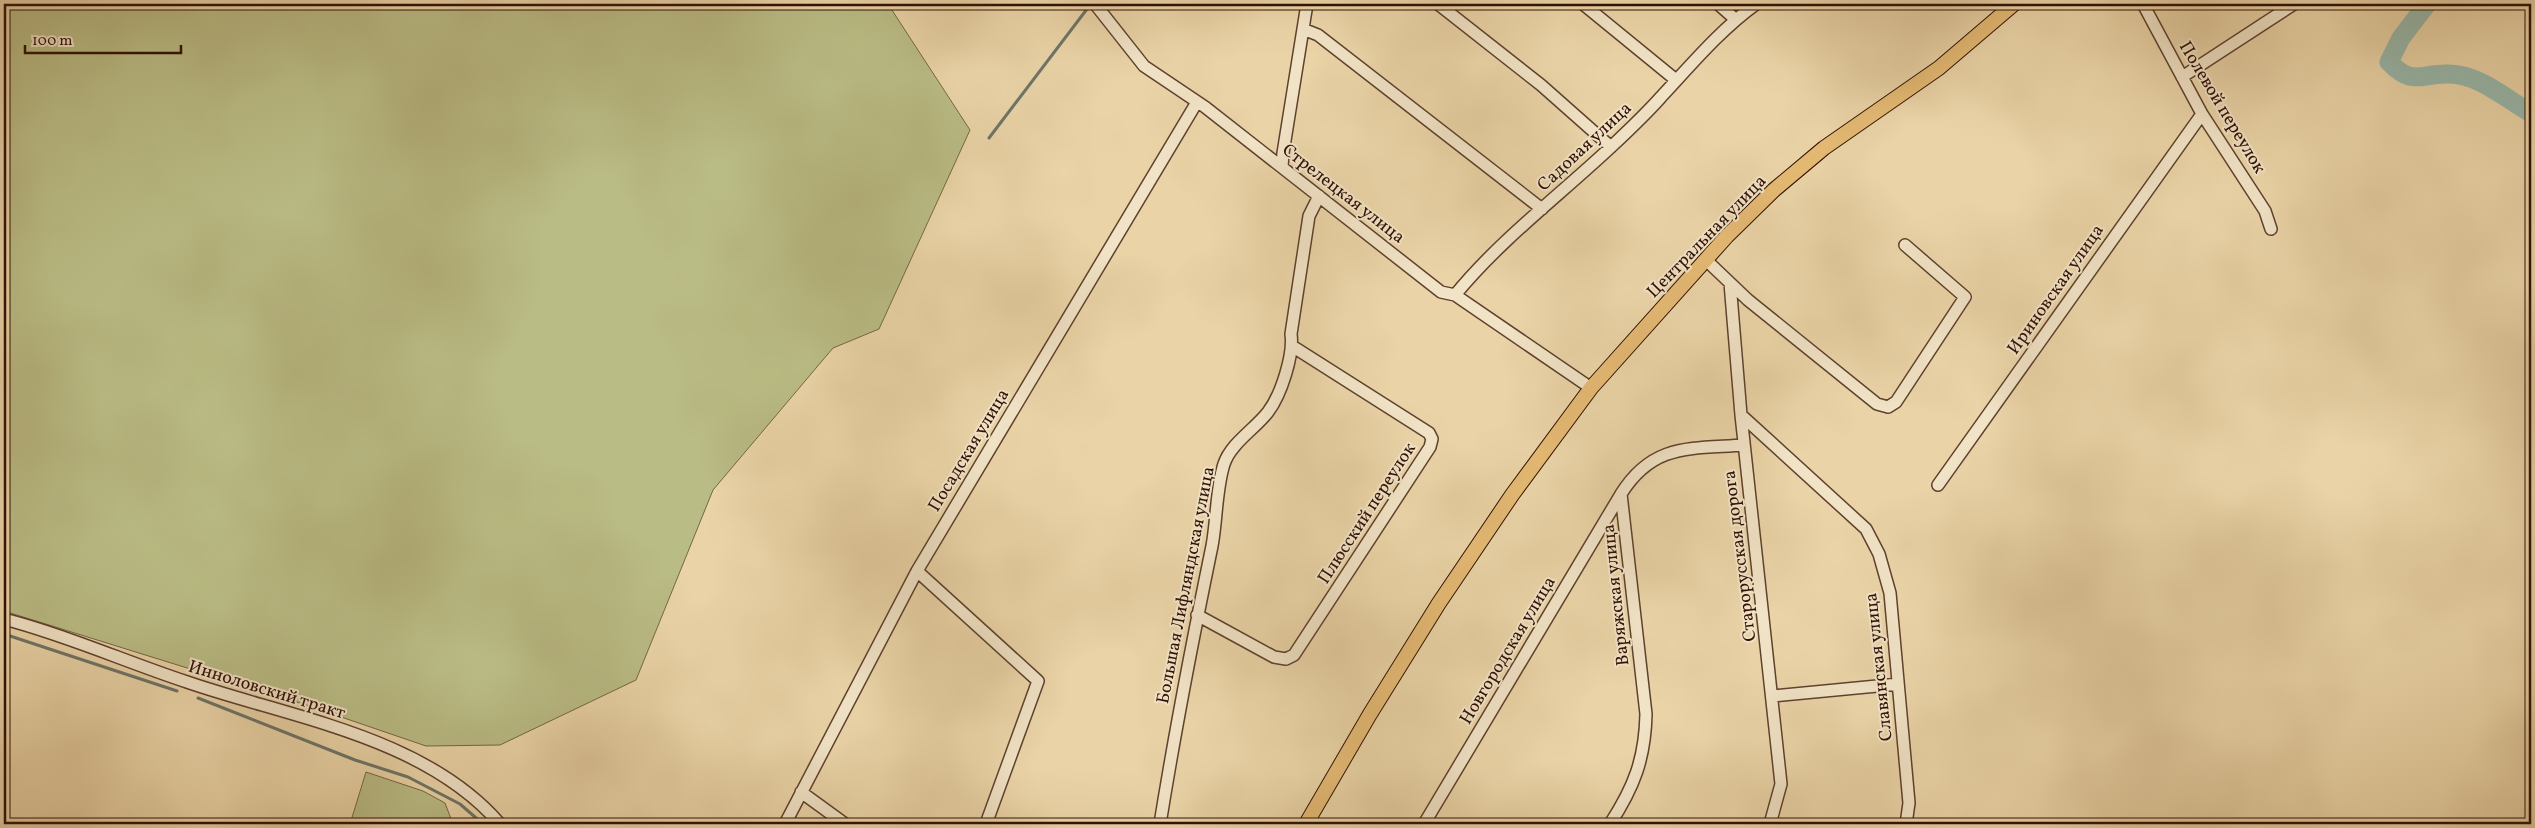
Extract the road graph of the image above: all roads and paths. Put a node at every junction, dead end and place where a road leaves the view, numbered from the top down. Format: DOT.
graph roads {
  1 [pos="1095,4"];
  2 [pos="1307,4"];
  3 [pos="1438,4"];
  4 [pos="1583,4"];
  5 [pos="1718,4"];
  6 [pos="1756,4"];
  7 [pos="2014,4"];
  8 [pos="2143,4"];
  9 [pos="2294,4"];
  10 [pos="1735,19"];
  11 [pos="1303,28"];
  12 [pos="2182,77"];
  13 [pos="1676,80"];
  14 [pos="1197,102"];
  15 [pos="2202,114"];
  16 [pos="1611,147"];
  17 [pos="1282,167"];
  18 [pos="1319,196"];
  19 [pos="1542,209"];
  20 [pos="2272,229"];
  21 [pos="1905,245"];
  22 [pos="1706,260"];
  23 [pos="1730,283"];
  24 [pos="1455,295"];
  25 [pos="1292,346"];
  26 [pos="1591,388"];
  27 [pos="1740,415"];
  28 [pos="1744,445"];
  29 [pos="1938,485"];
  30 [pos="1621,494"];
  31 [pos="917,571"];
  32 [pos="1197,615"];
  33 [pos="4,619"];
  34 [pos="1898,684"];
  35 [pos="1772,696"];
  36 [pos="801,792"];
  37 [pos="500,824"];
  38 [pos="785,824"];
  39 [pos="845,824"];
  40 [pos="986,824"];
  41 [pos="1160,824"];
  42 [pos="1306,824"];
  43 [pos="1424,824"];
  44 [pos="1610,824"];
  45 [pos="1770,824"];
  46 [pos="1906,824"];
  1 -- 14 [label="street, Стрелецкая улица"];
  2 -- 11 [label="street"];
  3 -- 16 [label="street"];
  4 -- 13 [label="street"];
  5 -- 10 [label="street"];
  6 -- 10 [label="street, Садовая улица"];
  7 -- 22 [label="main road, Центральная улица"];
  8 -- 12 [label="street, Полевой переулок"];
  9 -- 12 [label="street"];
  10 -- 13 [label="street, Садовая улица"];
  11 -- 17 [label="street"];
  11 -- 19 [label="street"];
  12 -- 15 [label="street, Полевой переулок"];
  13 -- 16 [label="street, Садовая улица"];
  14 -- 17 [label="street, Стрелецкая улица"];
  14 -- 31 [label="street, Посадская улица"];
  15 -- 20 [label="street, Полевой переулок"];
  15 -- 29 [label="street, Ириновская улица"];
  16 -- 19 [label="street, Садовая улица"];
  17 -- 18 [label="street, Стрелецкая улица"];
  18 -- 24 [label="street, Стрелецкая улица"];
  18 -- 25 [label="street, Большая Лифляндская улица"];
  19 -- 24 [label="street, Садовая улица"];
  21 -- 23 [label="street"];
  22 -- 23 [label="street"];
  22 -- 26 [label="main road, Центральная улица"];
  23 -- 27 [label="street, Старорусская дорога"];
  24 -- 26 [label="street, Стрелецкая улица"];
  25 -- 32 [label="street, Большая Лифляндская улица"];
  25 -- 32 [label="street, Плюсский переулок"];
  26 -- 42 [label="main road, Центральная улица"];
  27 -- 28 [label="street, Старорусская дорога"];
  27 -- 34 [label="street, Славянская улица"];
  28 -- 30 [label="street"];
  28 -- 35 [label="street, Старорусская дорога"];
  30 -- 43 [label="street, Новгородская улица"];
  30 -- 44 [label="street, Варяжская улица"];
  31 -- 36 [label="street, Посадская улица"];
  31 -- 40 [label="street"];
  32 -- 41 [label="street, Большая Лифляндская улица"];
  33 -- 37 [label="street, Инноловский тракт"];
  34 -- 35 [label="street"];
  34 -- 46 [label="street, Славянская улица"];
  35 -- 45 [label="street, Старорусская дорога"];
  36 -- 38 [label="street, Посадская улица"];
  36 -- 39 [label="street"];
}
